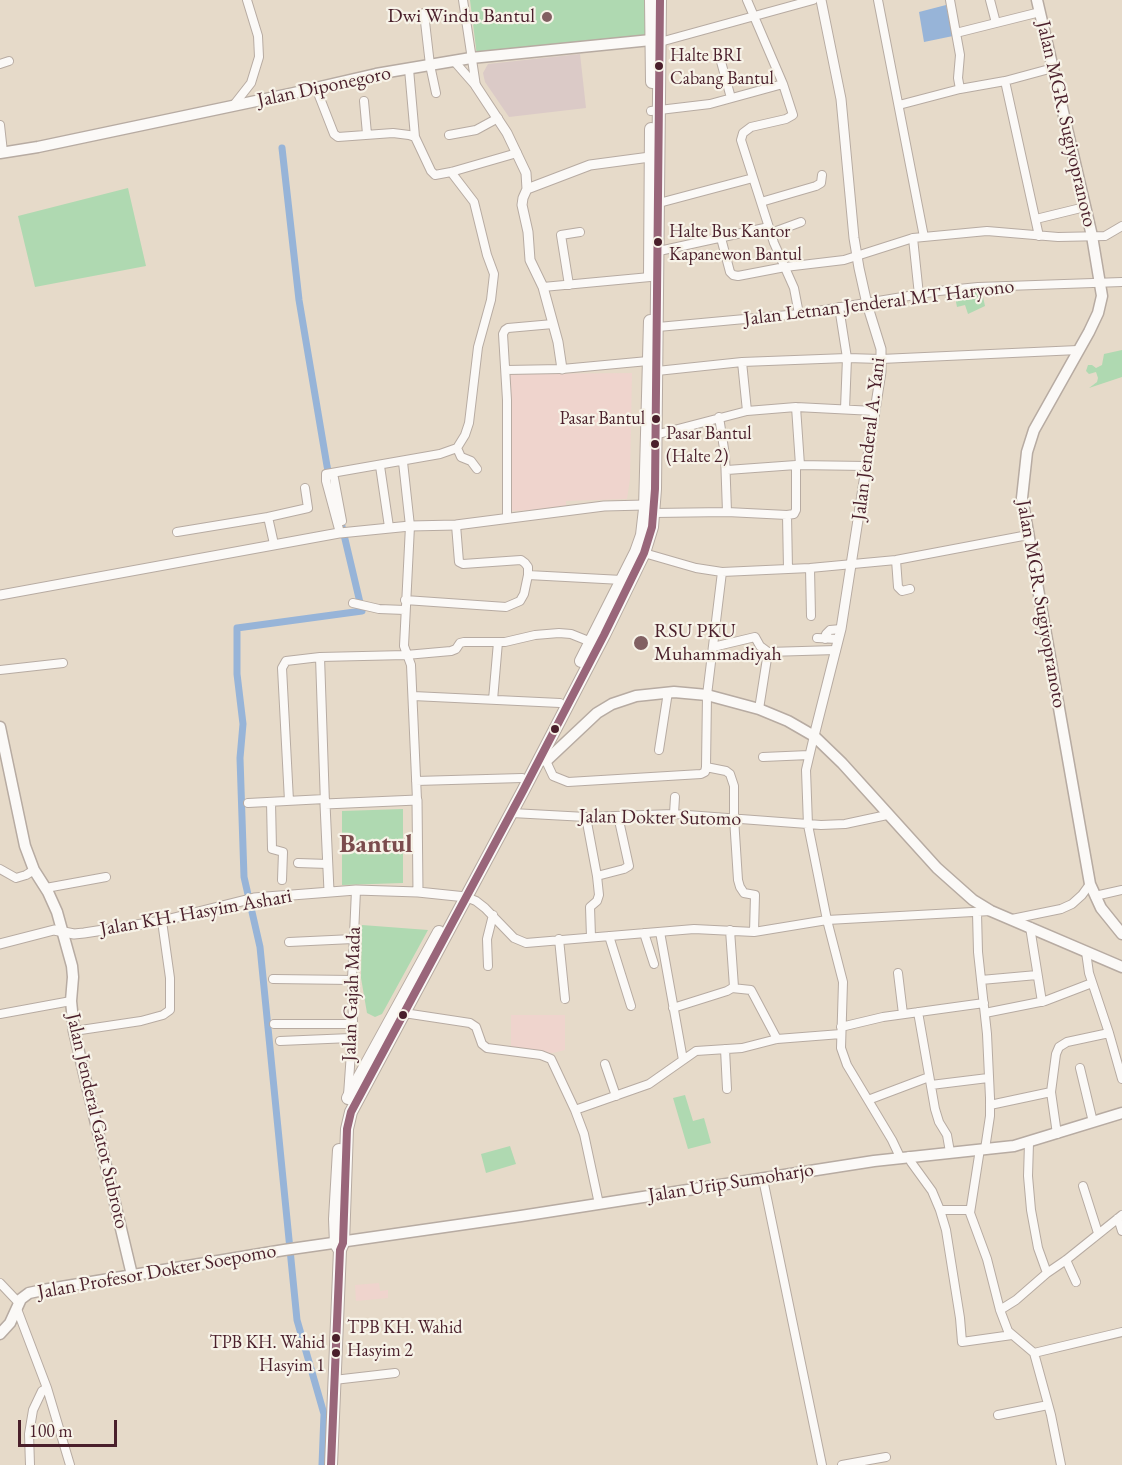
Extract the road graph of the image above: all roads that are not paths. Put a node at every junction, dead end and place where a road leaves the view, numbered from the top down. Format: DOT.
graph roads {
  1 [pos="247,0"];
  2 [pos="463,0"];
  3 [pos="651,0"];
  4 [pos="660,0"];
  5 [pos="747,0"];
  6 [pos="813,0"];
  7 [pos="821,0"];
  8 [pos="878,0"];
  9 [pos="950,0"];
  10 [pos="990,0"];
  11 [pos="1037,0"];
  12 [pos="1040,12"];
  13 [pos="424,13"];
  14 [pos="754,17"];
  15 [pos="996,23"];
  16 [pos="956,33"];
  17 [pos="656,41"];
  18 [pos="471,58"];
  19 [pos="720,58"];
  20 [pos="9,61"];
  21 [pos="454,61"];
  22 [pos="0,64"];
  23 [pos="430,65"];
  24 [pos="1053,68"];
  25 [pos="410,69"];
  26 [pos="1005,81"];
  27 [pos="783,84"];
  28 [pos="476,86"];
  29 [pos="316,88"];
  30 [pos="960,89"];
  31 [pos="436,93"];
  32 [pos="731,98"];
  33 [pos="364,101"];
  34 [pos="899,105"];
  35 [pos="233,106"];
  36 [pos="655,110"];
  37 [pos="498,118"];
  38 [pos="0,125"];
  39 [pos="368,134"];
  40 [pos="448,135"];
  41 [pos="415,137"];
  42 [pos="1,153"];
  43 [pos="518,153"];
  44 [pos="650,157"];
  45 [pos="451,172"];
  46 [pos="822,175"];
  47 [pos="753,178"];
  48 [pos="527,189"];
  49 [pos="761,202"];
  50 [pos="659,203"];
  51 [pos="1085,207"];
  52 [pos="1036,219"];
  53 [pos="801,222"];
  54 [pos="1122,225"];
  55 [pos="770,230"];
  56 [pos="580,232"];
  57 [pos="1039,236"];
  58 [pos="1092,236"];
  59 [pos="924,237"];
  60 [pos="721,238"];
  61 [pos="913,238"];
  62 [pos="659,251"];
  63 [pos="857,255"];
  64 [pos="785,267"];
  65 [pos="1122,282"];
  66 [pos="1101,283"];
  67 [pos="653,284"];
  68 [pos="569,285"];
  69 [pos="543,287"];
  70 [pos="919,295"];
  71 [pos="867,304"];
  72 [pos="839,307"];
  73 [pos="799,314"];
  74 [pos="553,324"];
  75 [pos="658,327"];
  76 [pos="1078,350"];
  77 [pos="847,358"];
  78 [pos="881,359"];
  79 [pos="648,361"];
  80 [pos="742,362"];
  81 [pos="562,369"];
  82 [pos="506,370"];
  83 [pos="657,371"];
  84 [pos="796,407"];
  85 [pos="845,409"];
  86 [pos="747,411"];
  87 [pos="874,411"];
  88 [pos="719,417"];
  89 [pos="651,436"];
  90 [pos="457,447"];
  91 [pos="403,462"];
  92 [pos="798,465"];
  93 [pos="380,466"];
  94 [pos="867,466"];
  95 [pos="477,469"];
  96 [pos="727,470"];
  97 [pos="305,488"];
  98 [pos="334,499"];
  99 [pos="649,509"];
  100 [pos="728,512"];
  101 [pos="787,515"];
  102 [pos="268,517"];
  103 [pos="507,518"];
  104 [pos="342,521"];
  105 [pos="456,525"];
  106 [pos="410,526"];
  107 [pos="389,527"];
  108 [pos="177,532"];
  109 [pos="343,532"];
  110 [pos="1028,535"];
  111 [pos="274,544"];
  112 [pos="644,554"];
  113 [pos="896,560"];
  114 [pos="851,565"];
  115 [pos="810,568"];
  116 [pos="788,569"];
  117 [pos="722,572"];
  118 [pos="528,574"];
  119 [pos="622,580"];
  120 [pos="910,589"];
  121 [pos="0,595"];
  122 [pos="405,600"];
  123 [pos="354,604"];
  124 [pos="405,610"];
  125 [pos="810,616"];
  126 [pos="608,618"];
  127 [pos="841,629"];
  128 [pos="838,639"];
  129 [pos="498,642"];
  130 [pos="591,642"];
  131 [pos="713,647"];
  132 [pos="836,650"];
  133 [pos="768,652"];
  134 [pos="406,655"];
  135 [pos="320,657"];
  136 [pos="63,663"];
  137 [pos="0,670"];
  138 [pos="668,692"];
  139 [pos="707,695"];
  140 [pos="412,696"];
  141 [pos="494,700"];
  142 [pos="560,703"];
  143 [pos="759,709"];
  144 [pos="0,727"];
  145 [pos="814,736"];
  146 [pos="659,750"];
  147 [pos="809,755"];
  148 [pos="763,757"];
  149 [pos="543,759"];
  150 [pos="706,767"];
  151 [pos="522,778"];
  152 [pos="416,781"];
  153 [pos="675,797"];
  154 [pos="289,801"];
  155 [pos="417,801"];
  156 [pos="271,802"];
  157 [pos="325,802"];
  158 [pos="248,803"];
  159 [pos="512,813"];
  160 [pos="674,814"];
  161 [pos="887,815"];
  162 [pos="618,816"];
  163 [pos="585,817"];
  164 [pos="734,818"];
  165 [pos="808,825"];
  166 [pos="298,863"];
  167 [pos="328,864"];
  168 [pos="0,869"];
  169 [pos="34,870"];
  170 [pos="597,876"];
  171 [pos="106,877"];
  172 [pos="282,880"];
  173 [pos="1090,884"];
  174 [pos="46,888"];
  175 [pos="356,890"];
  176 [pos="1122,890"];
  177 [pos="329,891"];
  178 [pos="418,892"];
  179 [pos="1095,896"];
  180 [pos="462,897"];
  181 [pos="991,911"];
  182 [pos="977,913"];
  183 [pos="492,915"];
  184 [pos="1012,919"];
  185 [pos="827,920"];
  186 [pos="162,921"];
  187 [pos="1030,927"];
  188 [pos="730,930"];
  189 [pos="63,931"];
  190 [pos="660,932"];
  191 [pos="754,932"];
  192 [pos="644,933"];
  193 [pos="1122,934"];
  194 [pos="609,936"];
  195 [pos="591,937"];
  196 [pos="353,939"];
  197 [pos="559,939"];
  198 [pos="289,942"];
  199 [pos="0,944"];
  200 [pos="1086,952"];
  201 [pos="654,964"];
  202 [pos="488,966"];
  203 [pos="1122,967"];
  204 [pos="898,973"];
  205 [pos="1037,975"];
  206 [pos="273,979"];
  207 [pos="352,980"];
  208 [pos="981,980"];
  209 [pos="1092,983"];
  210 [pos="732,988"];
  211 [pos="565,999"];
  212 [pos="71,1001"];
  213 [pos="1042,1002"];
  214 [pos="984,1003"];
  215 [pos="631,1006"];
  216 [pos="673,1008"];
  217 [pos="918,1012"];
  218 [pos="404,1013"];
  219 [pos="986,1013"];
  220 [pos="0,1014"];
  221 [pos="903,1014"];
  222 [pos="274,1024"];
  223 [pos="352,1024"];
  224 [pos="841,1030"];
  225 [pos="74,1031"];
  226 [pos="1109,1033"];
  227 [pos="351,1038"];
  228 [pos="777,1039"];
  229 [pos="280,1041"];
  230 [pos="725,1049"];
  231 [pos="683,1060"];
  232 [pos="605,1064"];
  233 [pos="1080,1068"];
  234 [pos="988,1078"];
  235 [pos="1122,1079"];
  236 [pos="930,1081"];
  237 [pos="727,1089"];
  238 [pos="1051,1092"];
  239 [pos="616,1096"];
  240 [pos="348,1099"];
  241 [pos="868,1100"];
  242 [pos="990,1105"];
  243 [pos="575,1110"];
  244 [pos="1122,1113"];
  245 [pos="1093,1122"];
  246 [pos="1057,1134"];
  247 [pos="1029,1143"];
  248 [pos="983,1149"];
  249 [pos="950,1152"];
  250 [pos="904,1157"];
  251 [pos="763,1179"];
  252 [pos="1083,1186"];
  253 [pos="599,1204"];
  254 [pos="940,1210"];
  255 [pos="970,1210"];
  256 [pos="1120,1216"];
  257 [pos="1122,1231"];
  258 [pos="1098,1233"];
  259 [pos="340,1246"];
  260 [pos="1066,1260"];
  261 [pos="1047,1273"];
  262 [pos="132,1275"];
  263 [pos="1076,1282"];
  264 [pos="0,1283"];
  265 [pos="18,1306"];
  266 [pos="1000,1310"];
  267 [pos="1122,1332"];
  268 [pos="0,1334"];
  269 [pos="1012,1335"];
  270 [pos="1034,1353"];
  271 [pos="395,1373"];
  272 [pos="334,1380"];
  273 [pos="47,1388"];
  274 [pos="1048,1405"];
  275 [pos="998,1415"];
  276 [pos="886,1456"];
  277 [pos="30,1465"];
  278 [pos="70,1465"];
  279 [pos="331,1465"];
  280 [pos="822,1465"];
  281 [pos="842,1465"];
  282 [pos="1061,1465"];
  1 -- 35 [label="street"];
  2 -- 18 [label="street"];
  3 -- 17 [label="main road"];
  4 -- 17 [label="main road"];
  5 -- 14 [label="street"];
  6 -- 14 [label="street"];
  7 -- 63 [label="street, Jalan Jenderal A. Yani"];
  8 -- 34 [label="street"];
  9 -- 16 [label="street"];
  10 -- 15 [label="street"];
  11 -- 12 [label="main road, Jalan MGR. Sugiyopranoto"];
  12 -- 15 [label="street"];
  12 -- 24 [label="main road, Jalan MGR. Sugiyopranoto"];
  13 -- 23 [label="street"];
  14 -- 17 [label="street"];
  14 -- 27 [label="street"];
  15 -- 16 [label="street"];
  16 -- 30 [label="street"];
  17 -- 18 [label="main road, Jalan Diponegoro"];
  17 -- 36 [label="main road"];
  18 -- 21 [label="main road, Jalan Diponegoro"];
  18 -- 28 [label="street"];
  19 -- 32 [label="street"];
  20 -- 22 [label="street"];
  21 -- 23 [label="main road, Jalan Diponegoro"];
  21 -- 28 [label="street"];
  23 -- 25 [label="main road, Jalan Diponegoro"];
  23 -- 31 [label="street"];
  24 -- 26 [label="street"];
  24 -- 51 [label="main road, Jalan MGR. Sugiyopranoto"];
  25 -- 29 [label="main road, Jalan Diponegoro"];
  25 -- 41 [label="street"];
  26 -- 30 [label="street"];
  26 -- 52 [label="street"];
  27 -- 32 [label="street"];
  27 -- 47 [label="street"];
  28 -- 37 [label="street"];
  29 -- 35 [label="main road, Jalan Diponegoro"];
  29 -- 39 [label="street"];
  30 -- 34 [label="street"];
  32 -- 36 [label="street"];
  33 -- 39 [label="street"];
  34 -- 59 [label="street"];
  35 -- 42 [label="main road, Jalan Diponegoro"];
  36 -- 44 [label="main road"];
  36 -- 50 [label="main road"];
  37 -- 40 [label="street"];
  37 -- 43 [label="street"];
  38 -- 42 [label="street"];
  39 -- 41 [label="street"];
  41 -- 45 [label="street"];
  43 -- 45 [label="street"];
  43 -- 48 [label="street"];
  44 -- 48 [label="street"];
  44 -- 67 [label="main road"];
  45 -- 90 [label="street"];
  46 -- 49 [label="street"];
  47 -- 49 [label="street"];
  47 -- 50 [label="street"];
  48 -- 69 [label="street"];
  49 -- 55 [label="street"];
  50 -- 62 [label="main road"];
  51 -- 52 [label="street"];
  51 -- 58 [label="main road, Jalan MGR. Sugiyopranoto"];
  52 -- 57 [label="street"];
  53 -- 55 [label="street"];
  54 -- 58 [label="street"];
  55 -- 60 [label="street"];
  55 -- 64 [label="street"];
  56 -- 68 [label="street"];
  57 -- 58 [label="street"];
  57 -- 59 [label="street"];
  58 -- 66 [label="main road, Jalan MGR. Sugiyopranoto"];
  59 -- 61 [label="street"];
  60 -- 62 [label="street"];
  60 -- 64 [label="street"];
  61 -- 63 [label="street"];
  61 -- 70 [label="street"];
  62 -- 67 [label="main road"];
  63 -- 64 [label="street"];
  63 -- 71 [label="street, Jalan Jenderal A. Yani"];
  64 -- 73 [label="street"];
  65 -- 66 [label="street, Jalan Letnan Jenderal MT Haryono"];
  66 -- 70 [label="street, Jalan Letnan Jenderal MT Haryono"];
  66 -- 76 [label="main road, Jalan MGR. Sugiyopranoto"];
  67 -- 68 [label="street"];
  67 -- 75 [label="main road"];
  67 -- 79 [label="main road"];
  68 -- 69 [label="street"];
  69 -- 74 [label="street"];
  70 -- 71 [label="street, Jalan Letnan Jenderal MT Haryono"];
  71 -- 72 [label="street, Jalan Letnan Jenderal MT Haryono"];
  71 -- 78 [label="street, Jalan Jenderal A. Yani"];
  72 -- 73 [label="street, Jalan Letnan Jenderal MT Haryono"];
  72 -- 77 [label="street"];
  73 -- 75 [label="street, Jalan Letnan Jenderal MT Haryono"];
  74 -- 81 [label="street"];
  74 -- 82 [label="street"];
  75 -- 83 [label="main road"];
  76 -- 78 [label="street"];
  76 -- 110 [label="main road, Jalan MGR. Sugiyopranoto"];
  77 -- 78 [label="street"];
  77 -- 80 [label="street"];
  77 -- 85 [label="street"];
  78 -- 87 [label="street, Jalan Jenderal A. Yani"];
  79 -- 81 [label="street"];
  79 -- 89 [label="main road"];
  80 -- 83 [label="street"];
  80 -- 86 [label="street"];
  81 -- 82 [label="street"];
  82 -- 103 [label="street"];
  83 -- 89 [label="main road"];
  84 -- 85 [label="street"];
  84 -- 86 [label="street"];
  84 -- 92 [label="street"];
  85 -- 87 [label="street"];
  86 -- 88 [label="street"];
  87 -- 94 [label="street, Jalan Jenderal A. Yani"];
  88 -- 89 [label="street"];
  88 -- 96 [label="street"];
  89 -- 99 [label="main road"];
  90 -- 91 [label="street"];
  90 -- 95 [label="street"];
  91 -- 93 [label="street"];
  91 -- 106 [label="street"];
  92 -- 94 [label="street"];
  92 -- 96 [label="street"];
  92 -- 101 [label="street"];
  93 -- 98 [label="street"];
  93 -- 107 [label="street"];
  94 -- 114 [label="street, Jalan Jenderal A. Yani"];
  96 -- 100 [label="street"];
  97 -- 102 [label="street"];
  98 -- 104 [label="street"];
  98 -- 109 [label="street"];
  99 -- 100 [label="street"];
  99 -- 103 [label="street"];
  99 -- 112 [label="main road"];
  99 -- 119 [label="main road"];
  100 -- 101 [label="street"];
  101 -- 116 [label="street"];
  102 -- 108 [label="street"];
  102 -- 111 [label="street"];
  103 -- 105 [label="street"];
  105 -- 106 [label="street"];
  105 -- 118 [label="street"];
  106 -- 107 [label="street"];
  106 -- 122 [label="street"];
  107 -- 109 [label="street"];
  109 -- 111 [label="street"];
  110 -- 113 [label="street"];
  110 -- 173 [label="main road, Jalan MGR. Sugiyopranoto"];
  111 -- 121 [label="street"];
  112 -- 117 [label="street"];
  112 -- 126 [label="main road"];
  113 -- 114 [label="street"];
  113 -- 120 [label="street"];
  114 -- 115 [label="street"];
  114 -- 127 [label="street, Jalan Jenderal A. Yani"];
  115 -- 116 [label="street"];
  115 -- 125 [label="street"];
  116 -- 117 [label="street"];
  117 -- 131 [label="street"];
  118 -- 119 [label="street"];
  118 -- 122 [label="street"];
  119 -- 126 [label="main road"];
  122 -- 124 [label="street"];
  123 -- 124 [label="street"];
  124 -- 134 [label="street"];
  126 -- 130 [label="main road"];
  126 -- 149 [label="main road"];
  127 -- 128 [label="street, Jalan Jenderal A. Yani"];
  127 -- 128 [label="street"];
  128 -- 132 [label="street, Jalan Jenderal A. Yani"];
  129 -- 130 [label="street"];
  129 -- 134 [label="street"];
  129 -- 141 [label="street"];
  130 -- 142 [label="main road"];
  131 -- 133 [label="street"];
  131 -- 139 [label="street"];
  132 -- 133 [label="street"];
  132 -- 145 [label="street, Jalan Jenderal A. Yani"];
  133 -- 143 [label="street"];
  134 -- 135 [label="street"];
  134 -- 140 [label="street"];
  135 -- 154 [label="street"];
  135 -- 157 [label="street"];
  136 -- 137 [label="street"];
  138 -- 139 [label="main road"];
  138 -- 146 [label="street"];
  138 -- 149 [label="main road"];
  139 -- 143 [label="main road"];
  139 -- 150 [label="street"];
  140 -- 141 [label="street"];
  140 -- 152 [label="street"];
  141 -- 142 [label="street"];
  142 -- 151 [label="main road"];
  143 -- 145 [label="main road"];
  144 -- 169 [label="main road, Jalan Jenderal Gatot Subroto"];
  145 -- 147 [label="street"];
  145 -- 161 [label="main road"];
  147 -- 148 [label="street"];
  147 -- 165 [label="street"];
  149 -- 150 [label="street"];
  149 -- 159 [label="main road"];
  150 -- 164 [label="street"];
  151 -- 152 [label="street"];
  151 -- 180 [label="main road"];
  152 -- 155 [label="street"];
  153 -- 160 [label="street"];
  154 -- 156 [label="street"];
  154 -- 157 [label="street"];
  155 -- 157 [label="street"];
  155 -- 178 [label="street"];
  156 -- 158 [label="street"];
  156 -- 172 [label="street"];
  157 -- 167 [label="street"];
  159 -- 163 [label="street, Jalan Dokter Sutomo"];
  159 -- 180 [label="main road"];
  160 -- 162 [label="street, Jalan Dokter Sutomo"];
  160 -- 164 [label="street, Jalan Dokter Sutomo"];
  161 -- 165 [label="street, Jalan Dokter Sutomo"];
  161 -- 181 [label="main road"];
  162 -- 163 [label="street, Jalan Dokter Sutomo"];
  162 -- 170 [label="street"];
  163 -- 170 [label="street"];
  164 -- 165 [label="street, Jalan Dokter Sutomo"];
  164 -- 191 [label="street"];
  165 -- 185 [label="street"];
  166 -- 167 [label="street"];
  167 -- 177 [label="street"];
  168 -- 169 [label="street"];
  169 -- 174 [label="main road, Jalan Jenderal Gatot Subroto"];
  170 -- 195 [label="street"];
  171 -- 174 [label="street"];
  173 -- 179 [label="main road, Jalan MGR. Sugiyopranoto"];
  173 -- 184 [label="street"];
  174 -- 189 [label="main road, Jalan Jenderal Gatot Subroto"];
  175 -- 177 [label="street, Jalan KH. Hasyim Ashari"];
  175 -- 178 [label="street, Jalan KH. Hasyim Ashari"];
  175 -- 196 [label="street, Jalan Gajah Mada"];
  176 -- 179 [label="street"];
  177 -- 186 [label="street, Jalan KH. Hasyim Ashari"];
  178 -- 180 [label="street, Jalan KH. Hasyim Ashari"];
  179 -- 193 [label="main road, Jalan MGR. Sugiyopranoto"];
  180 -- 183 [label="street"];
  180 -- 218 [label="main road"];
  180 -- 240 [label="main road"];
  181 -- 182 [label="street"];
  181 -- 184 [label="main road"];
  182 -- 185 [label="street"];
  182 -- 208 [label="street"];
  183 -- 197 [label="street"];
  183 -- 202 [label="street"];
  184 -- 187 [label="main road"];
  185 -- 191 [label="street"];
  185 -- 224 [label="street"];
  186 -- 189 [label="street, Jalan KH. Hasyim Ashari"];
  186 -- 225 [label="street"];
  187 -- 200 [label="main road"];
  187 -- 205 [label="street"];
  188 -- 190 [label="street"];
  188 -- 191 [label="street"];
  188 -- 210 [label="street"];
  189 -- 199 [label="street, Jalan KH. Hasyim Ashari"];
  189 -- 212 [label="main road, Jalan Jenderal Gatot Subroto"];
  190 -- 192 [label="street"];
  190 -- 216 [label="street"];
  192 -- 194 [label="street"];
  192 -- 201 [label="street"];
  194 -- 195 [label="street"];
  194 -- 215 [label="street"];
  195 -- 197 [label="street"];
  196 -- 198 [label="street"];
  196 -- 207 [label="street, Jalan Gajah Mada"];
  197 -- 211 [label="street"];
  200 -- 203 [label="main road"];
  200 -- 209 [label="street"];
  204 -- 221 [label="street"];
  205 -- 208 [label="street"];
  205 -- 213 [label="street"];
  206 -- 207 [label="street"];
  207 -- 223 [label="street, Jalan Gajah Mada"];
  208 -- 214 [label="street"];
  209 -- 213 [label="street"];
  209 -- 226 [label="street"];
  210 -- 216 [label="street"];
  210 -- 228 [label="street"];
  212 -- 220 [label="street"];
  212 -- 225 [label="main road, Jalan Jenderal Gatot Subroto"];
  213 -- 219 [label="street"];
  214 -- 217 [label="street"];
  214 -- 219 [label="street"];
  216 -- 231 [label="street"];
  217 -- 221 [label="street"];
  217 -- 236 [label="street"];
  218 -- 243 [label="street"];
  218 -- 259 [label="main road"];
  219 -- 234 [label="street"];
  221 -- 224 [label="street"];
  222 -- 223 [label="street"];
  223 -- 227 [label="street, Jalan Gajah Mada"];
  224 -- 228 [label="street"];
  224 -- 241 [label="street"];
  225 -- 262 [label="main road, Jalan Jenderal Gatot Subroto"];
  226 -- 235 [label="street"];
  226 -- 238 [label="street"];
  227 -- 229 [label="street"];
  227 -- 240 [label="street, Jalan Gajah Mada"];
  228 -- 230 [label="street"];
  230 -- 231 [label="street"];
  230 -- 237 [label="street"];
  231 -- 239 [label="street"];
  232 -- 239 [label="street"];
  233 -- 245 [label="street"];
  234 -- 236 [label="street"];
  234 -- 242 [label="street"];
  236 -- 241 [label="street"];
  236 -- 249 [label="street"];
  238 -- 242 [label="street"];
  238 -- 246 [label="street"];
  239 -- 243 [label="street"];
  240 -- 259 [label="main road"];
  241 -- 250 [label="street"];
  242 -- 248 [label="street"];
  243 -- 253 [label="street"];
  244 -- 245 [label="main road, Jalan Urip Sumoharjo"];
  245 -- 246 [label="main road, Jalan Urip Sumoharjo"];
  246 -- 247 [label="main road, Jalan Urip Sumoharjo"];
  247 -- 248 [label="main road, Jalan Urip Sumoharjo"];
  247 -- 261 [label="street"];
  248 -- 249 [label="main road, Jalan Urip Sumoharjo"];
  248 -- 255 [label="street"];
  249 -- 250 [label="main road, Jalan Urip Sumoharjo"];
  250 -- 251 [label="main road, Jalan Urip Sumoharjo"];
  250 -- 254 [label="street"];
  251 -- 253 [label="main road, Jalan Urip Sumoharjo"];
  251 -- 280 [label="street"];
  252 -- 258 [label="street"];
  253 -- 259 [label="main road, Jalan Urip Sumoharjo"];
  254 -- 255 [label="street"];
  254 -- 269 [label="street"];
  255 -- 266 [label="street"];
  256 -- 257 [label="street"];
  256 -- 258 [label="street"];
  258 -- 260 [label="street"];
  259 -- 262 [label="main road, Jalan Profesor Dokter Soepomo"];
  259 -- 272 [label="main road"];
  260 -- 261 [label="street"];
  260 -- 263 [label="street"];
  261 -- 266 [label="street"];
  262 -- 265 [label="main road, Jalan Profesor Dokter Soepomo"];
  264 -- 265 [label="street"];
  265 -- 268 [label="main road, Jalan Profesor Dokter Soepomo"];
  265 -- 273 [label="street"];
  266 -- 269 [label="street"];
  267 -- 270 [label="street"];
  269 -- 270 [label="street"];
  270 -- 274 [label="street"];
  271 -- 272 [label="street"];
  272 -- 279 [label="main road"];
  273 -- 277 [label="street"];
  273 -- 278 [label="street"];
  274 -- 275 [label="street"];
  274 -- 282 [label="street"];
  276 -- 281 [label="street"];
}
